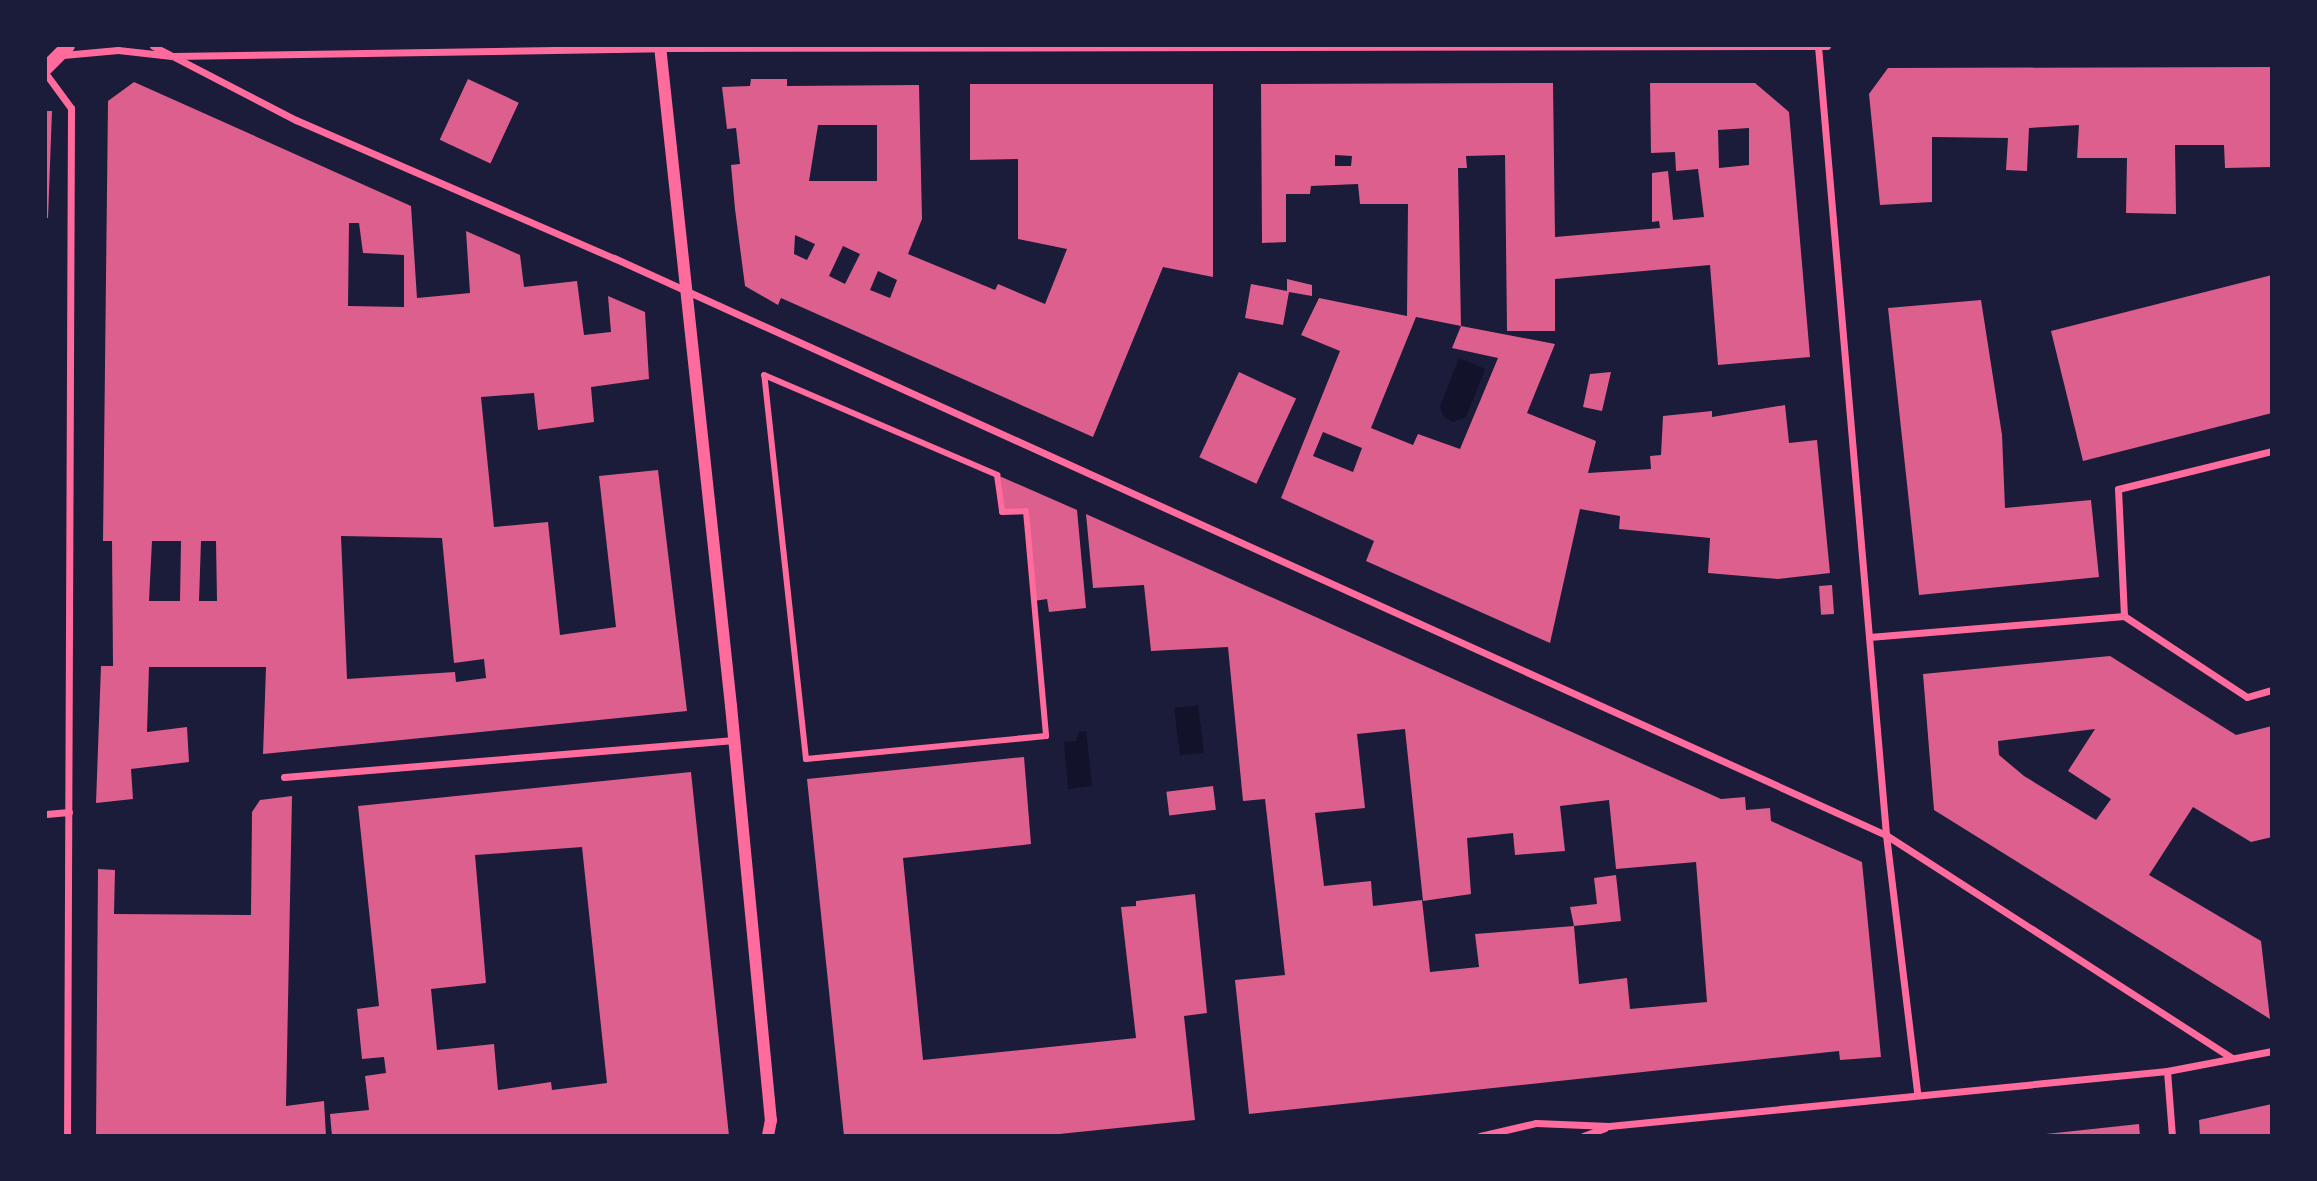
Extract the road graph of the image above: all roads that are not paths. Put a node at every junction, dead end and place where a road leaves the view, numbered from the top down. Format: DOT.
graph roads {
  1 [pos="153,46"];
  2 [pos="1069,46"];
  3 [pos="1366,46"];
  4 [pos="1818,46"];
  5 [pos="1827,46"];
  6 [pos="660,47"];
  7 [pos="65,50"];
  8 [pos="172,56"];
  9 [pos="46,68"];
  10 [pos="46,74"];
  11 [pos="690,294"];
  12 [pos="2272,451"];
  13 [pos="998,475"];
  14 [pos="2124,616"];
  15 [pos="1869,637"];
  16 [pos="2272,690"];
  17 [pos="734,740"];
  18 [pos="284,776"];
  19 [pos="69,812"];
  20 [pos="46,814"];
  21 [pos="1886,835"];
  22 [pos="2272,1051"];
  23 [pos="2232,1058"];
  24 [pos="2166,1071"];
  25 [pos="1917,1093"];
  26 [pos="771,1120"];
  27 [pos="1609,1126"];
  28 [pos="67,1136"];
  29 [pos="768,1136"];
  30 [pos="778,1136"];
  31 [pos="1479,1136"];
  32 [pos="1583,1136"];
  33 [pos="2172,1136"];
  1 -- 8 [label="street"];
  2 -- 3 [label="street"];
  2 -- 6 [label="street"];
  3 -- 4 [label="street"];
  4 -- 5 [label="street"];
  4 -- 15 [label="street"];
  6 -- 8 [label="street"];
  6 -- 11 [label="street"];
  7 -- 8 [label="street"];
  7 -- 9 [label="main road"];
  8 -- 11 [label="street"];
  10 -- 19 [label="street"];
  11 -- 17 [label="street"];
  11 -- 21 [label="street"];
  12 -- 14 [label="street"];
  13 -- 13 [label="street"];
  14 -- 15 [label="street"];
  14 -- 16 [label="street"];
  15 -- 21 [label="street"];
  17 -- 18 [label="street"];
  17 -- 26 [label="street"];
  19 -- 20 [label="street"];
  19 -- 28 [label="street"];
  21 -- 23 [label="street"];
  21 -- 25 [label="street"];
  22 -- 23 [label="street"];
  23 -- 24 [label="street"];
  24 -- 25 [label="street"];
  24 -- 33 [label="street"];
  25 -- 27 [label="street"];
  26 -- 29 [label="street"];
  26 -- 30 [label="street"];
  27 -- 31 [label="street"];
  27 -- 32 [label="street"];
}
